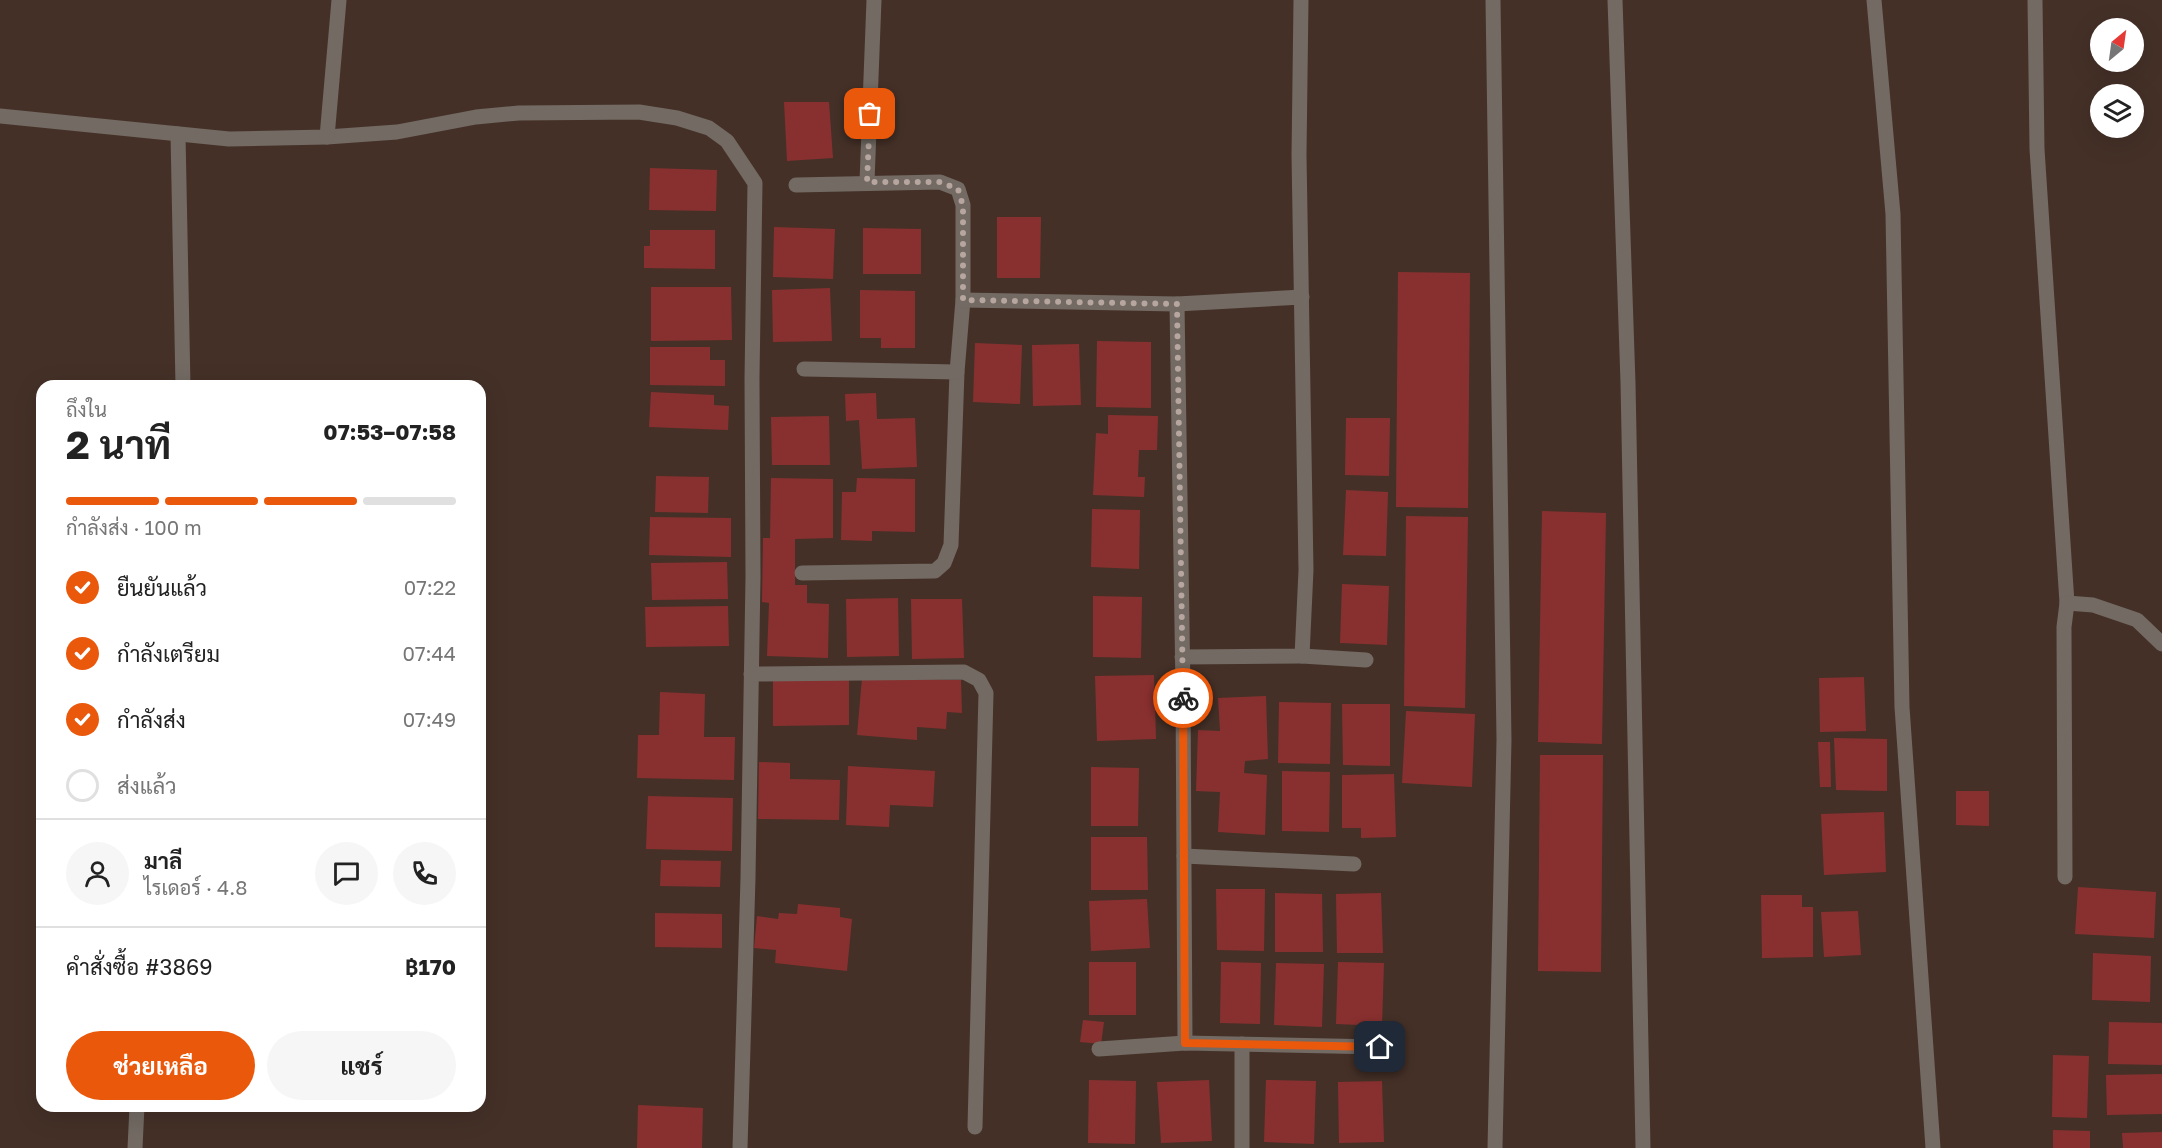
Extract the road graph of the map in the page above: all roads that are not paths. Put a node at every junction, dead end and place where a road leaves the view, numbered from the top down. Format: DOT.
graph roads {
  1 [pos="339,0"];
  2 [pos="874,0"];
  3 [pos="1301,0"];
  4 [pos="1493,0"];
  5 [pos="1615,0"];
  6 [pos="1875,0"];
  7 [pos="2035,0"];
  8 [pos="0,116"];
  9 [pos="178,134"];
  10 [pos="327,137"];
  11 [pos="867,182"];
  12 [pos="796,184"];
  13 [pos="1302,297"];
  14 [pos="963,300"];
  15 [pos="1177,304"];
  16 [pos="804,369"];
  17 [pos="957,372"];
  18 [pos="183,380"];
  19 [pos="802,573"];
  20 [pos="2067,603"];
  21 [pos="2162,644"];
  22 [pos="1302,656"];
  23 [pos="1182,657"];
  24 [pos="1366,660"];
  25 [pos="751,674"];
  26 [pos="1184,856"];
  27 [pos="1354,864"];
  28 [pos="2064,877"];
  29 [pos="1185,1043"];
  30 [pos="1242,1044"];
  31 [pos="1380,1047"];
  32 [pos="1099,1049"];
  33 [pos="137,1112"];
  34 [pos="975,1127"];
  35 [pos="135,1148"];
  36 [pos="740,1148"];
  37 [pos="1242,1148"];
  38 [pos="1495,1148"];
  39 [pos="1643,1148"];
  40 [pos="1933,1148"];
  1 -- 10 [label="street"];
  2 -- 11 [label="street"];
  3 -- 13 [label="street"];
  4 -- 38 [label="street"];
  5 -- 39 [label="street"];
  6 -- 40 [label="street"];
  7 -- 20 [label="street"];
  8 -- 9 [label="street"];
  9 -- 10 [label="street"];
  9 -- 18 [label="street"];
  10 -- 25 [label="street"];
  11 -- 12 [label="street"];
  11 -- 14 [label="street"];
  13 -- 15 [label="street"];
  13 -- 22 [label="street"];
  14 -- 15 [label="street"];
  14 -- 17 [label="street"];
  15 -- 23 [label="street"];
  16 -- 17 [label="street"];
  17 -- 19 [label="street"];
  20 -- 21 [label="street"];
  20 -- 28 [label="street"];
  22 -- 23 [label="street"];
  22 -- 24 [label="street"];
  23 -- 26 [label="street"];
  25 -- 34 [label="street"];
  25 -- 36 [label="street"];
  26 -- 27 [label="street"];
  26 -- 29 [label="street"];
  29 -- 30 [label="street"];
  29 -- 32 [label="street"];
  30 -- 31 [label="street"];
  30 -- 37 [label="street"];
  33 -- 35 [label="street"];
}
